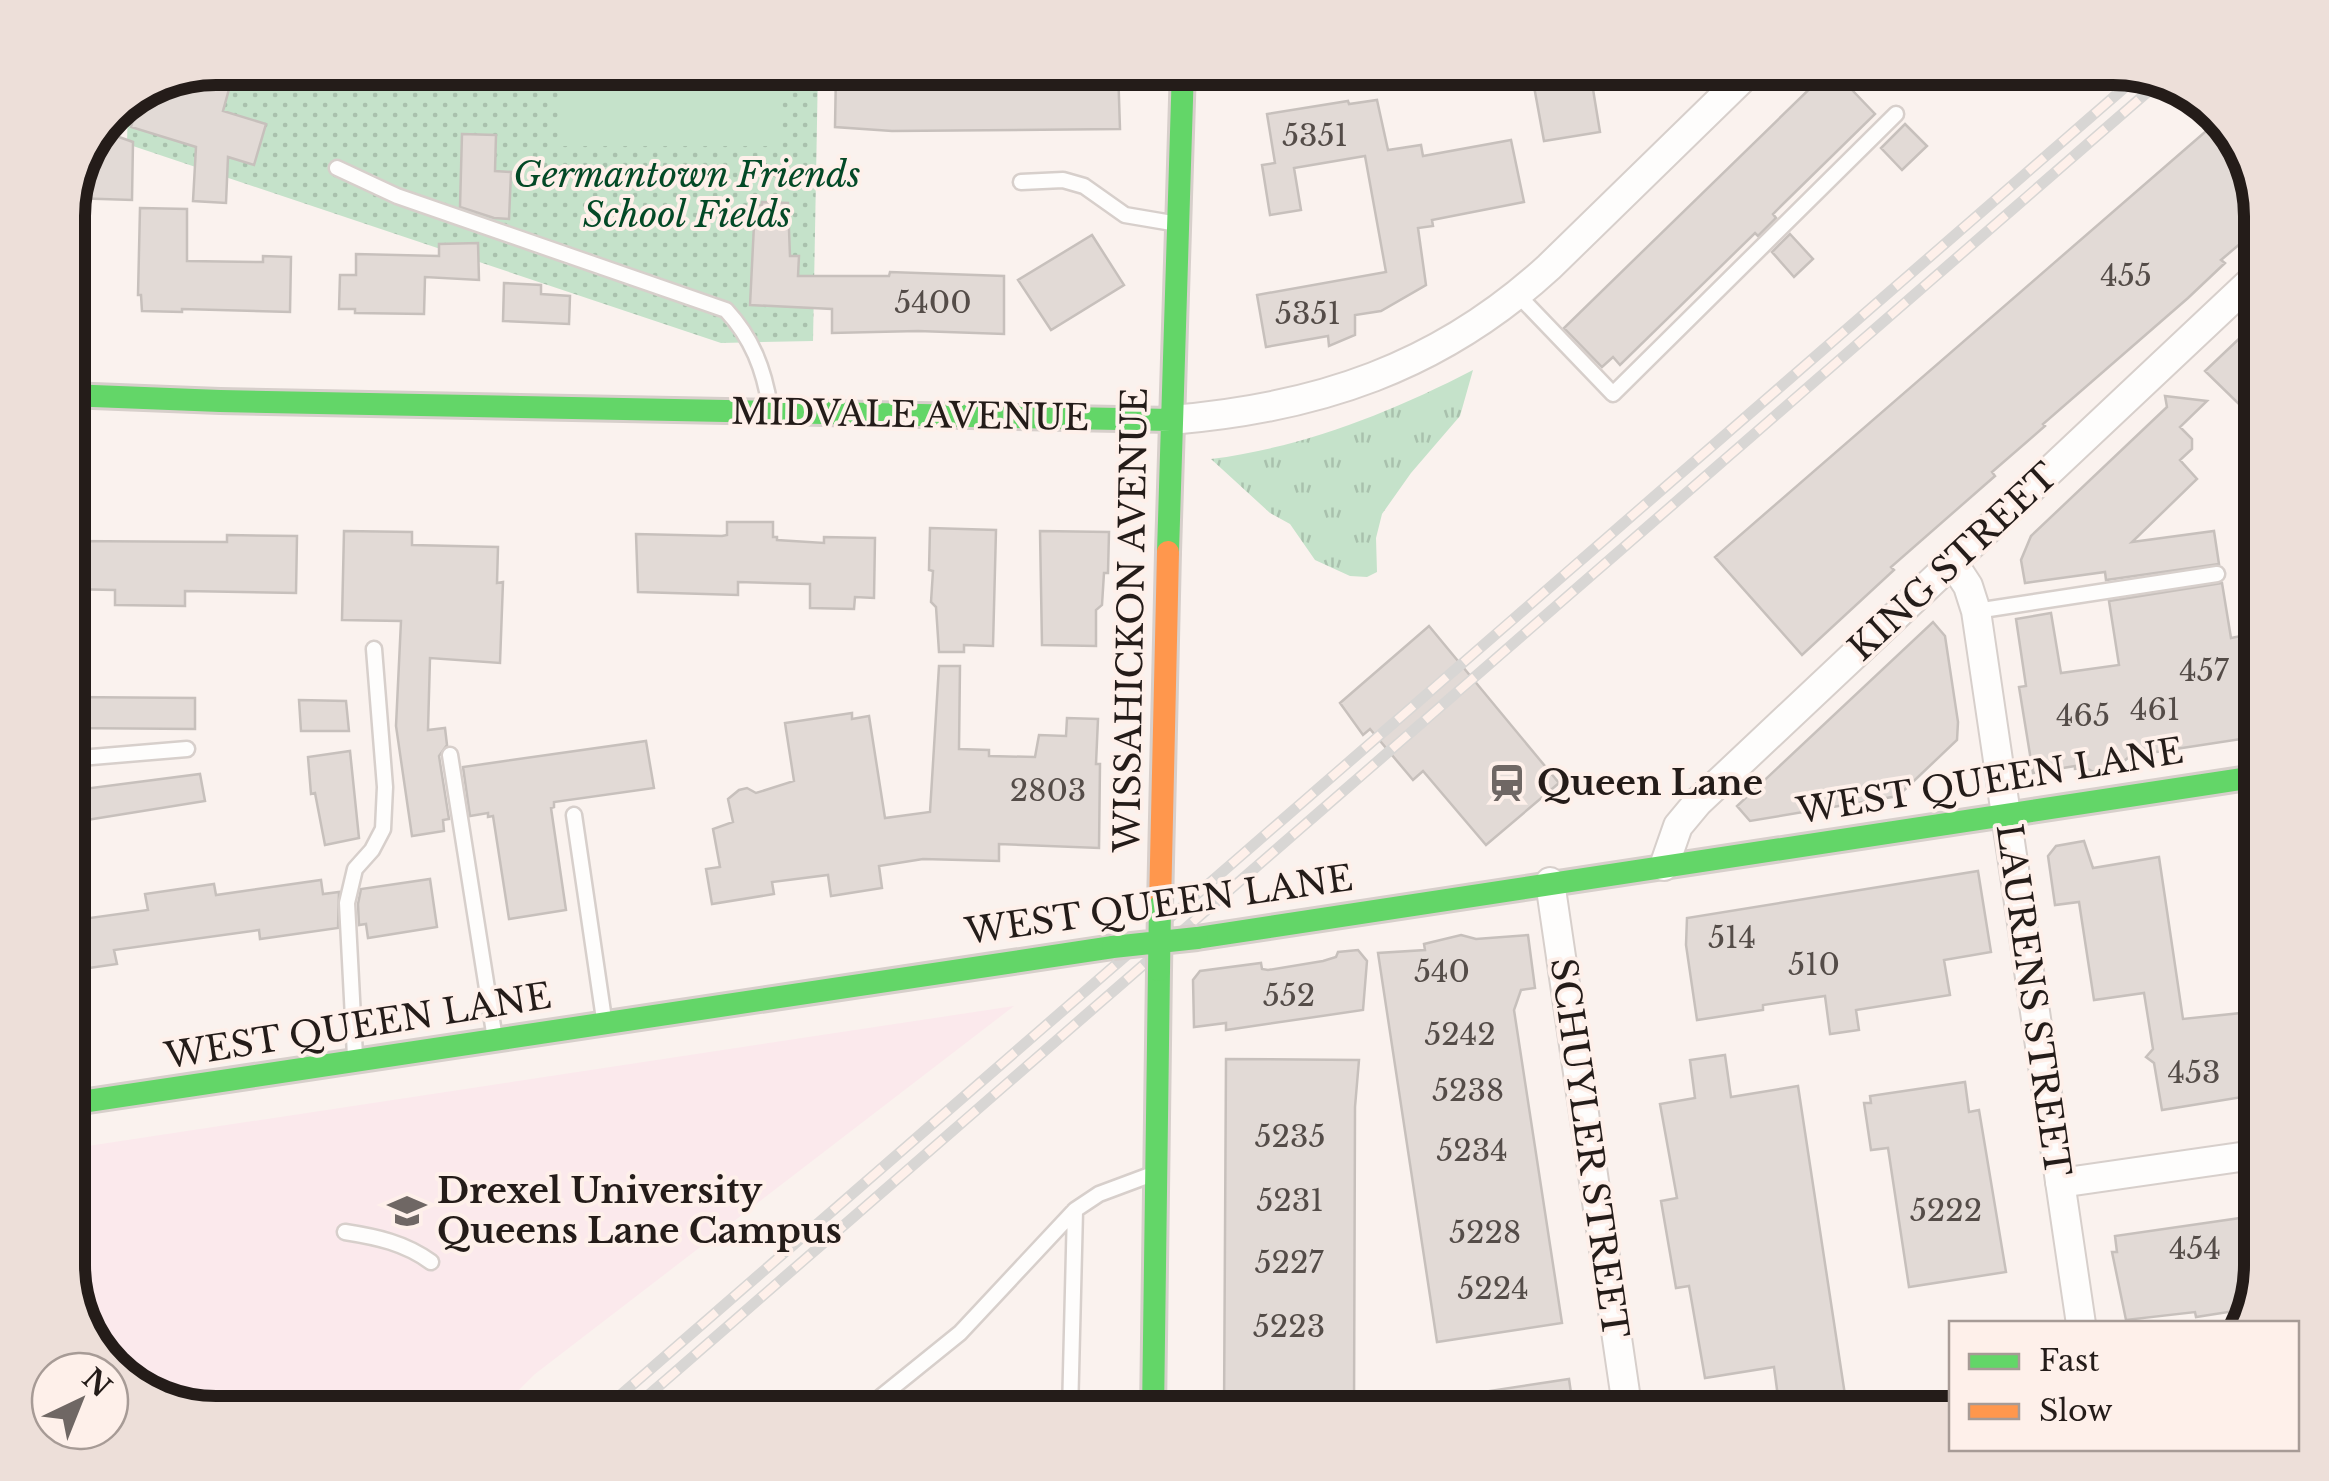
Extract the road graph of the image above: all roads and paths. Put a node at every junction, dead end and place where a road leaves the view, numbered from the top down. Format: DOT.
graph roads {
  1 [pos="1182,85"];
  2 [pos="1735,85"];
  3 [pos="1896,114"];
  4 [pos="337,168"];
  5 [pos="1021,182"];
  6 [pos="1178,224"];
  7 [pos="2244,288"];
  8 [pos="1518,295"];
  9 [pos="85,395"];
  10 [pos="771,412"];
  11 [pos="1171,420"];
  12 [pos="1953,562"];
  13 [pos="2217,574"];
  14 [pos="1976,612"];
  15 [pos="374,649"];
  16 [pos="187,750"];
  17 [pos="450,755"];
  18 [pos="85,758"];
  19 [pos="2244,779"];
  20 [pos="2006,814"];
  21 [pos="574,815"];
  22 [pos="1664,866"];
  23 [pos="1550,882"];
  24 [pos="1159,942"];
  25 [pos="604,1024"];
  26 [pos="495,1040"];
  27 [pos="355,1062"];
  28 [pos="85,1102"];
  29 [pos="2244,1157"];
  30 [pos="1155,1173"];
  31 [pos="2060,1184"];
  32 [pos="1075,1210"];
  33 [pos="344,1232"];
  34 [pos="432,1262"];
  35 [pos="2081,1321"];
  36 [pos="882,1396"];
  37 [pos="1070,1396"];
  38 [pos="1153,1396"];
  39 [pos="1625,1396"];
  1 -- 6 [label="street, WISSAHICKON AVENUE"];
  2 -- 8 [label="street, MIDVALE AVENUE"];
  3 -- 8 [label="lane"];
  4 -- 10 [label="lane"];
  5 -- 6 [label="lane"];
  6 -- 11 [label="street, WISSAHICKON AVENUE"];
  7 -- 12 [label="street, KING STREET"];
  8 -- 11 [label="street, MIDVALE AVENUE"];
  9 -- 10 [label="street, MIDVALE AVENUE"];
  10 -- 11 [label="street, MIDVALE AVENUE"];
  11 -- 24 [label="street, WISSAHICKON AVENUE, bridge"];
  12 -- 14 [label="street, LAURENS STREET"];
  12 -- 22 [label="street, KING STREET"];
  13 -- 14 [label="lane"];
  14 -- 20 [label="street, LAURENS STREET"];
  15 -- 27 [label="lane"];
  16 -- 18 [label="lane"];
  17 -- 26 [label="lane"];
  19 -- 20 [label="street, WEST QUEEN LANE"];
  20 -- 22 [label="street, WEST QUEEN LANE"];
  20 -- 31 [label="street, LAURENS STREET"];
  21 -- 25 [label="lane"];
  22 -- 23 [label="street, WEST QUEEN LANE"];
  23 -- 24 [label="street, WEST QUEEN LANE, bridge"];
  23 -- 39 [label="street, SCHUYLER STREET"];
  24 -- 25 [label="street, WEST QUEEN LANE, bridge"];
  24 -- 30 [label="street, WISSAHICKON AVENUE, bridge"];
  25 -- 26 [label="street, WEST QUEEN LANE"];
  26 -- 27 [label="street, WEST QUEEN LANE"];
  27 -- 28 [label="street, WEST QUEEN LANE"];
  29 -- 31 [label="street"];
  30 -- 32 [label="lane"];
  30 -- 38 [label="street, WISSAHICKON AVENUE"];
  31 -- 35 [label="street, LAURENS STREET"];
  32 -- 36 [label="lane"];
  32 -- 37 [label="lane"];
  33 -- 34 [label="lane"];
}
